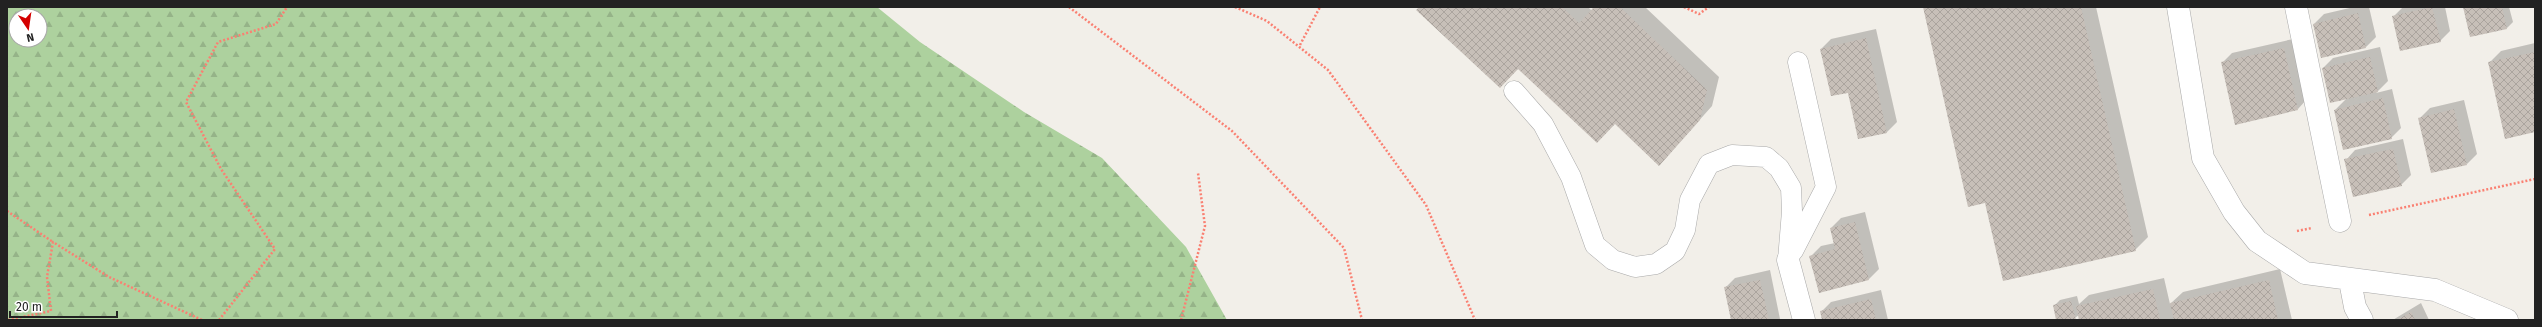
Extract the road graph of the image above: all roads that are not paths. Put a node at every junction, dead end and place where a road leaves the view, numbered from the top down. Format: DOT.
graph roads {
  1 [pos="2178,7"];
  2 [pos="2296,7"];
  3 [pos="1798,62"];
  4 [pos="1514,91"];
  5 [pos="2340,221"];
  6 [pos="1788,260"];
  7 [pos="2350,281"];
  8 [pos="1804,320"];
  9 [pos="2362,320"];
  10 [pos="2507,320"];
  1 -- 7 [label="street"];
  2 -- 5 [label="street"];
  3 -- 6 [label="lane"];
  4 -- 6 [label="lane"];
  6 -- 8 [label="street"];
  7 -- 9 [label="street"];
  7 -- 10 [label="street"];
}
